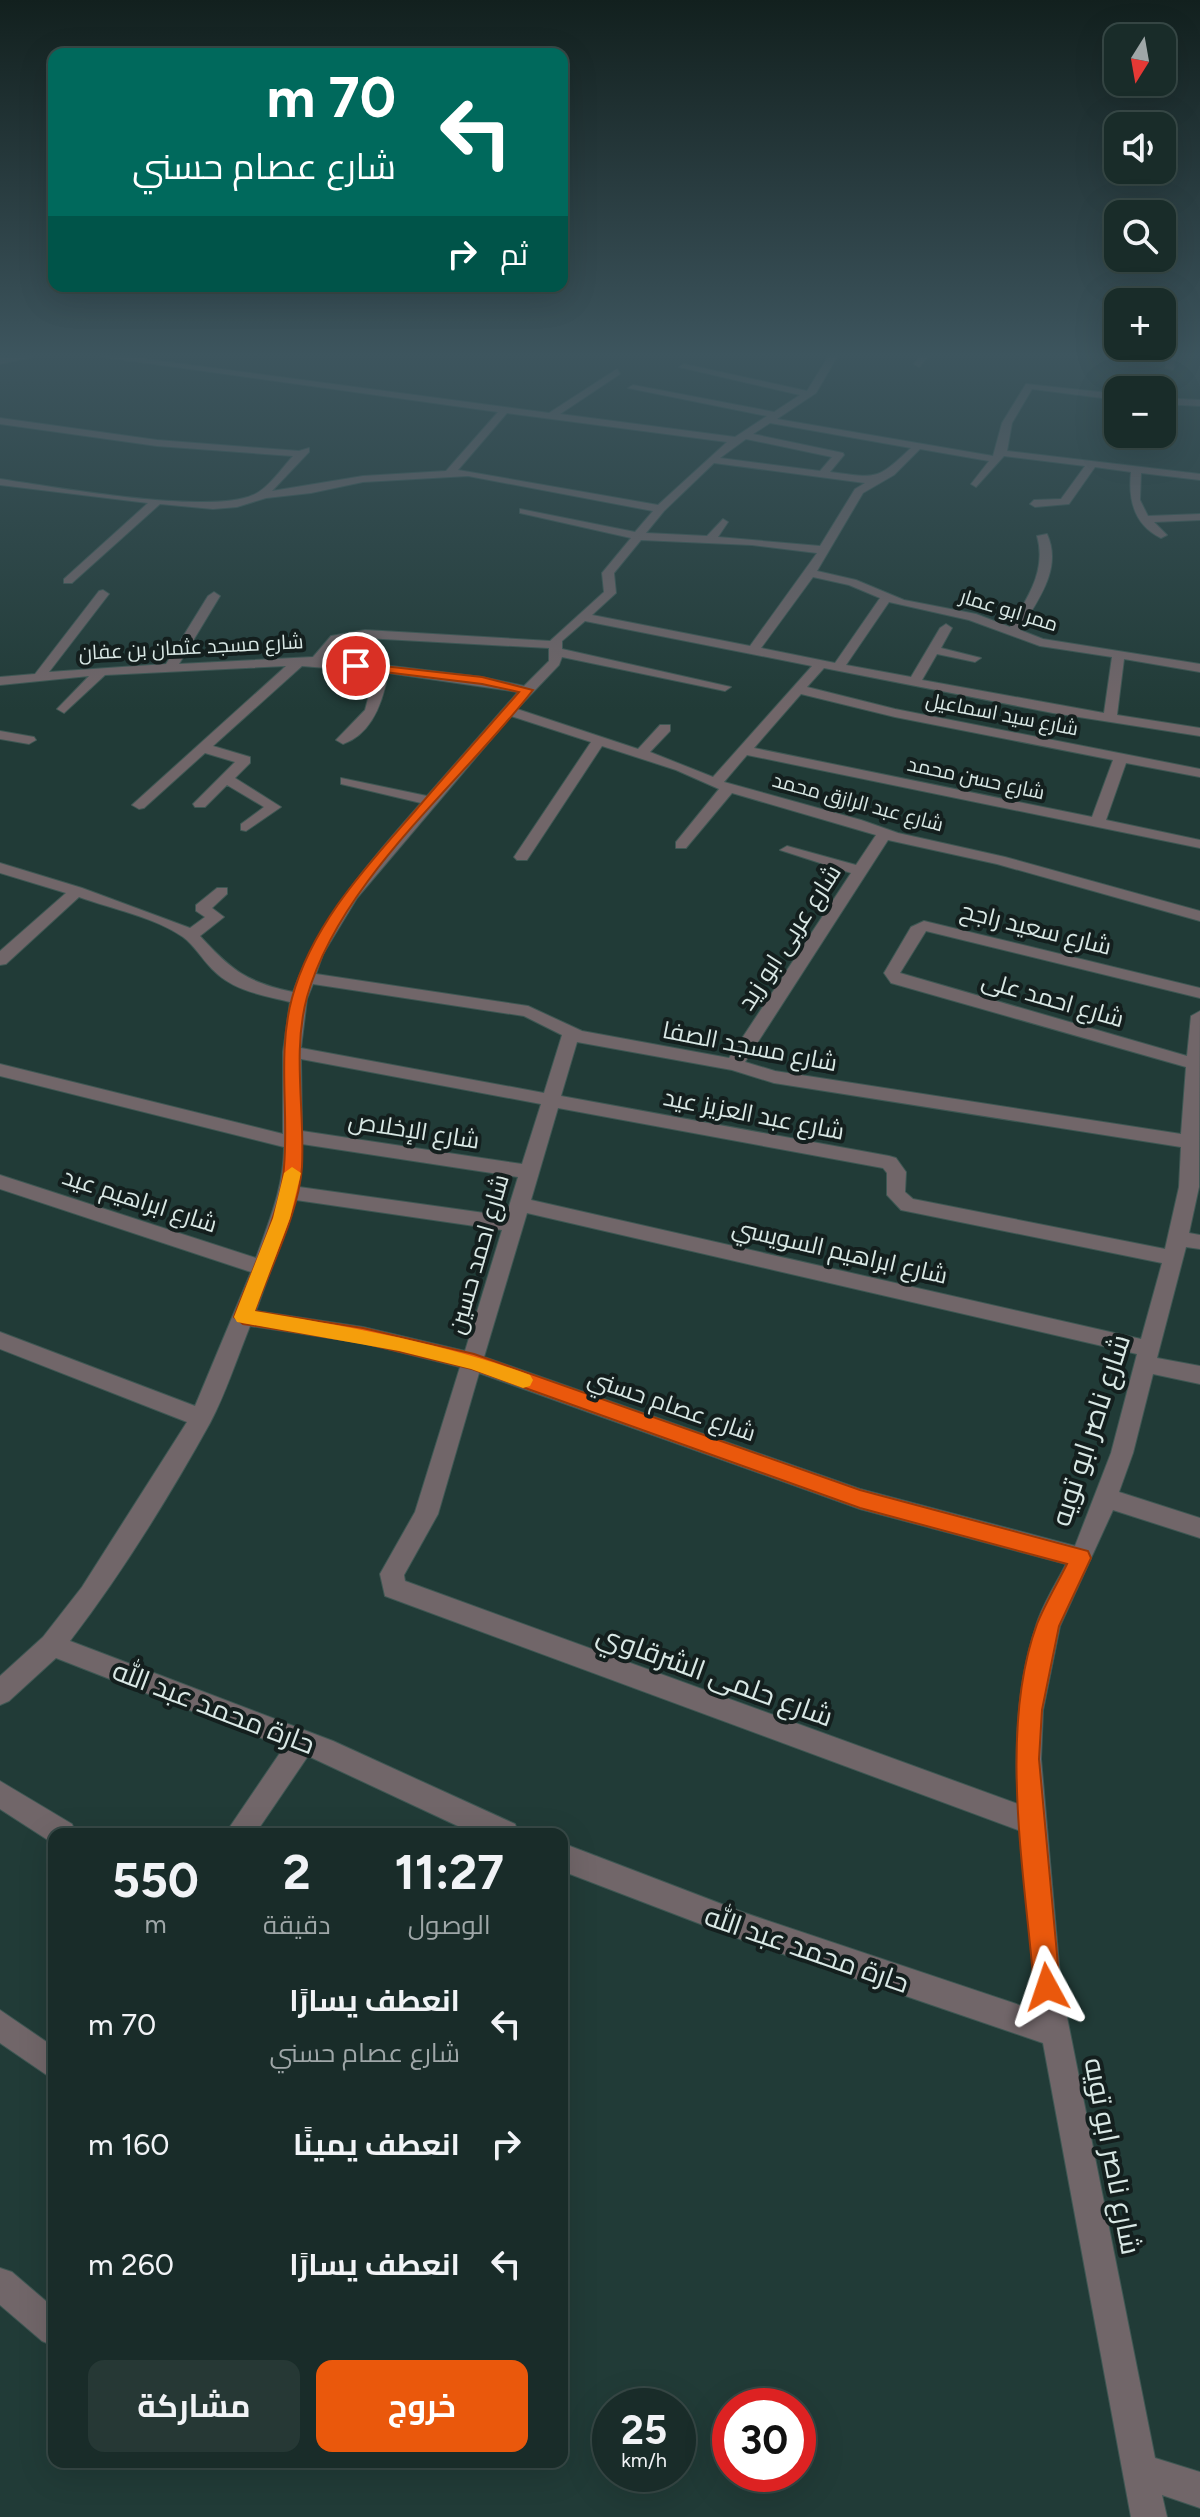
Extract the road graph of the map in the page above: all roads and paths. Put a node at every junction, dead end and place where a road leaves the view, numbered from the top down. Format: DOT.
graph roads {
  1 [pos="282,474"];
  2 [pos="429,474"];
  3 [pos="476,474"];
  4 [pos="697,474"];
  5 [pos="818,474"];
  6 [pos="887,474"];
  7 [pos="983,474"];
  8 [pos="1084,474"];
  9 [pos="1136,474"];
  10 [pos="1177,474"];
  11 [pos="822,475"];
  12 [pos="1200,477"];
  13 [pos="873,481"];
  14 [pos="0,482"];
  15 [pos="976,484"];
  16 [pos="260,497"];
  17 [pos="157,501"];
  18 [pos="1035,504"];
  19 [pos="660,509"];
  20 [pos="524,511"];
  21 [pos="1200,517"];
  22 [pos="1143,519"];
  23 [pos="723,522"];
  24 [pos="1161,535"];
  25 [pos="637,536"];
  26 [pos="1043,536"];
  27 [pos="708,542"];
  28 [pos="824,550"];
  29 [pos="810,573"];
  30 [pos="68,581"];
  31 [pos="103,594"];
  32 [pos="214,596"];
  33 [pos="886,598"];
  34 [pos="583,617"];
  35 [pos="946,628"];
  36 [pos="1012,633"];
  37 [pos="556,648"];
  38 [pos="933,650"];
  39 [pos="753,651"];
  40 [pos="1118,656"];
  41 [pos="975,658"];
  42 [pos="317,661"];
  43 [pos="822,662"];
  44 [pos="297,663"];
  45 [pos="839,666"];
  46 [pos="171,667"];
  47 [pos="1200,668"];
  48 [pos="382,669"];
  49 [pos="101,671"];
  50 [pos="40,676"];
  51 [pos="0,681"];
  52 [pos="915,681"];
  53 [pos="725,687"];
  54 [pos="798,689"];
  55 [pos="527,690"];
  56 [pos="64,709"];
  57 [pos="510,711"];
  58 [pos="1110,718"];
  59 [pos="1013,719"];
  60 [pos="665,728"];
  61 [pos="1,730"];
  62 [pos="1200,732"];
  63 [pos="29,740"];
  64 [pos="343,740"];
  65 [pos="599,740"];
  66 [pos="204,748"];
  67 [pos="744,750"];
  68 [pos="641,754"];
  69 [pos="1121,758"];
  70 [pos="1200,773"];
  71 [pos="227,779"];
  72 [pos="346,781"];
  73 [pos="721,785"];
  74 [pos="431,801"];
  75 [pos="200,804"];
  76 [pos="139,805"];
  77 [pos="1097,824"];
  78 [pos="246,827"];
  79 [pos="884,834"];
  80 [pos="1200,844"];
  81 [pos="681,845"];
  82 [pos="787,850"];
  83 [pos="522,857"];
  84 [pos="0,868"];
  85 [pos="860,871"];
  86 [pos="77,891"];
  87 [pos="222,891"];
  88 [pos="1200,916"];
  89 [pos="191,935"];
  90 [pos="0,960"];
  91 [pos="307,978"];
  92 [pos="897,979"];
  93 [pos="1200,993"];
  94 [pos="299,999"];
  95 [pos="1200,1016"];
  96 [pos="571,1034"];
  97 [pos="292,1052"];
  98 [pos="1197,1054"];
  99 [pos="734,1065"];
  100 [pos="0,1070"];
  101 [pos="551,1101"];
  102 [pos="292,1140"];
  103 [pos="1190,1142"];
  104 [pos="529,1172"];
  105 [pos="0,1182"];
  106 [pos="289,1192"];
  107 [pos="516,1214"];
  108 [pos="1184,1246"];
  109 [pos="263,1268"];
  110 [pos="243,1317"];
  111 [pos="0,1340"];
  112 [pos="1148,1356"];
  113 [pos="474,1362"];
  114 [pos="1200,1375"];
  115 [pos="201,1418"];
  116 [pos="1106,1498"];
  117 [pos="1200,1528"];
  118 [pos="1081,1558"];
  119 [pos="392,1574"];
  120 [pos="52,1645"];
  121 [pos="0,1693"];
  122 [pos="303,1742"];
  123 [pos="0,1794"];
  124 [pos="1032,1822"];
  125 [pos="53,1828"];
  126 [pos="243,1828"];
  127 [pos="492,1828"];
  128 [pos="568,1859"];
  129 [pos="0,2025"];
  130 [pos="1055,2032"];
  131 [pos="48,2061"];
  132 [pos="0,2284"];
  133 [pos="48,2324"];
  134 [pos="1141,2471"];
  135 [pos="1200,2490"];
  136 [pos="1149,2517"];
  1 -- 16 [label="street"];
  2 -- 16 [label="street"];
  3 -- 19 [label="street"];
  4 -- 19 [label="street"];
  5 -- 11 [label="street"];
  6 -- 13 [label="street"];
  7 -- 15 [label="street"];
  8 -- 18 [label="street"];
  9 -- 22 [label="street"];
  10 -- 12 [label="street"];
  11 -- 13 [label="street"];
  13 -- 28 [label="street"];
  14 -- 17 [label="street"];
  16 -- 17 [label="street"];
  17 -- 30 [label="street"];
  19 -- 25 [label="street"];
  20 -- 25 [label="street"];
  21 -- 22 [label="street"];
  22 -- 24 [label="street"];
  23 -- 27 [label="street"];
  25 -- 27 [label="street"];
  25 -- 34 [label="street"];
  26 -- 36 [label="street"];
  27 -- 28 [label="street"];
  28 -- 29 [label="street"];
  29 -- 33 [label="street, ممر ابو عمار"];
  29 -- 39 [label="street"];
  31 -- 50 [label="street"];
  32 -- 46 [label="street"];
  33 -- 36 [label="street, ممر ابو عمار"];
  33 -- 45 [label="street"];
  34 -- 37 [label="street"];
  34 -- 39 [label="street"];
  35 -- 38 [label="street"];
  36 -- 40 [label="street, ممر ابو عمار"];
  37 -- 42 [label="street"];
  37 -- 53 [label="street"];
  37 -- 55 [label="street"];
  38 -- 41 [label="street"];
  38 -- 52 [label="street"];
  39 -- 43 [label="street"];
  40 -- 47 [label="street, ممر ابو عمار"];
  40 -- 58 [label="street"];
  42 -- 44 [label="street, شارع مسجد عثمان بن عفان"];
  42 -- 48 [label="street, شارع مسجد عثمان بن عفان"];
  43 -- 45 [label="street"];
  43 -- 54 [label="street"];
  44 -- 46 [label="street, شارع مسجد عثمان بن عفان"];
  44 -- 66 [label="street"];
  45 -- 52 [label="street"];
  46 -- 49 [label="street, شارع مسجد عثمان بن عفان"];
  48 -- 55 [label="street, شارع مسجد عثمان بن عفان"];
  48 -- 64 [label="street"];
  49 -- 50 [label="street, شارع مسجد عثمان بن عفان"];
  49 -- 56 [label="street"];
  50 -- 51 [label="street, شارع مسجد عثمان بن عفان"];
  52 -- 59 [label="street"];
  54 -- 59 [label="street, شارع سيد اسماعيل"];
  54 -- 67 [label="street"];
  55 -- 57 [label="street"];
  57 -- 65 [label="street, شارع عبد الرازق محمد"];
  57 -- 74 [label="street"];
  58 -- 59 [label="street"];
  58 -- 62 [label="street"];
  59 -- 69 [label="street, شارع سيد اسماعيل"];
  60 -- 68 [label="street"];
  61 -- 63 [label="street"];
  65 -- 68 [label="street, شارع عبد الرازق محمد"];
  65 -- 83 [label="street"];
  66 -- 71 [label="street"];
  66 -- 76 [label="street"];
  67 -- 73 [label="street"];
  67 -- 77 [label="street, شارع حسن محمد"];
  68 -- 73 [label="street, شارع عبد الرازق محمد"];
  69 -- 70 [label="street, شارع سيد اسماعيل"];
  69 -- 77 [label="street"];
  71 -- 75 [label="street"];
  71 -- 78 [label="street"];
  72 -- 74 [label="street"];
  73 -- 79 [label="street, شارع عبد الرازق محمد"];
  73 -- 81 [label="street"];
  74 -- 91 [label="street"];
  77 -- 80 [label="street, شارع حسن محمد"];
  79 -- 85 [label="street, شارع عربى ابو زيد"];
  79 -- 88 [label="street, شارع عبد الرازق محمد"];
  82 -- 85 [label="street"];
  84 -- 86 [label="street"];
  85 -- 99 [label="street, شارع عربى ابو زيد"];
  86 -- 89 [label="street"];
  86 -- 90 [label="street"];
  87 -- 89 [label="street"];
  89 -- 94 [label="street"];
  91 -- 94 [label="street"];
  91 -- 96 [label="street, شارع مسجد الصفا"];
  92 -- 93 [label="street, شارع سعيد راجح"];
  92 -- 98 [label="street, شارع احمد على"];
  94 -- 97 [label="street"];
  95 -- 98 [label="street, شارع ناصر ابو تويه"];
  96 -- 99 [label="street, شارع مسجد الصفا"];
  96 -- 101 [label="street, شارع احمد حسين"];
  97 -- 101 [label="street, شارع عبد العزيز عيد"];
  97 -- 102 [label="street"];
  98 -- 103 [label="street, شارع ناصر ابو تويه"];
  99 -- 103 [label="street, شارع مسجد الصفا"];
  100 -- 102 [label="street, شارع الإخلاص"];
  101 -- 104 [label="street, شارع احمد حسين"];
  101 -- 108 [label="street, شارع عبد العزيز عيد"];
  102 -- 104 [label="street, شارع الإخلاص"];
  102 -- 106 [label="street"];
  103 -- 108 [label="street, شارع ناصر ابو تويه"];
  104 -- 107 [label="street, شارع احمد حسين"];
  105 -- 109 [label="street, شارع ابراهيم عيد"];
  106 -- 107 [label="street, شارع ابراهيم السويسي"];
  106 -- 109 [label="street"];
  107 -- 112 [label="street, شارع ابراهيم السويسي"];
  107 -- 113 [label="street, شارع احمد حسين"];
  108 -- 112 [label="street, شارع ناصر ابو تويه"];
  109 -- 110 [label="street"];
  110 -- 113 [label="street, شارع عصام حسني"];
  110 -- 115 [label="street"];
  111 -- 115 [label="street"];
  112 -- 114 [label="street, شارع ابراهيم السويسي"];
  112 -- 116 [label="street, شارع ناصر ابو تويه"];
  113 -- 118 [label="street, شارع عصام حسني"];
  113 -- 119 [label="street, شارع احمد حسين"];
  115 -- 120 [label="street"];
  116 -- 117 [label="street"];
  116 -- 118 [label="street, شارع ناصر ابو تويه"];
  118 -- 124 [label="street, شارع ناصر ابو تويه"];
  119 -- 124 [label="street, شارع حلمى الشرقاوي"];
  120 -- 121 [label="street"];
  120 -- 122 [label="street, حارة محمد عبد الله"];
  122 -- 126 [label="street"];
  122 -- 127 [label="street, حارة محمد عبد الله"];
  123 -- 125 [label="street"];
  124 -- 130 [label="street, شارع ناصر ابو تويه"];
  128 -- 130 [label="street, حارة محمد عبد الله"];
  129 -- 131 [label="street"];
  130 -- 134 [label="street, شارع ناصر ابو تويه"];
  132 -- 133 [label="street"];
  134 -- 135 [label="street"];
  134 -- 136 [label="street, شارع ناصر ابو تويه"];
}
